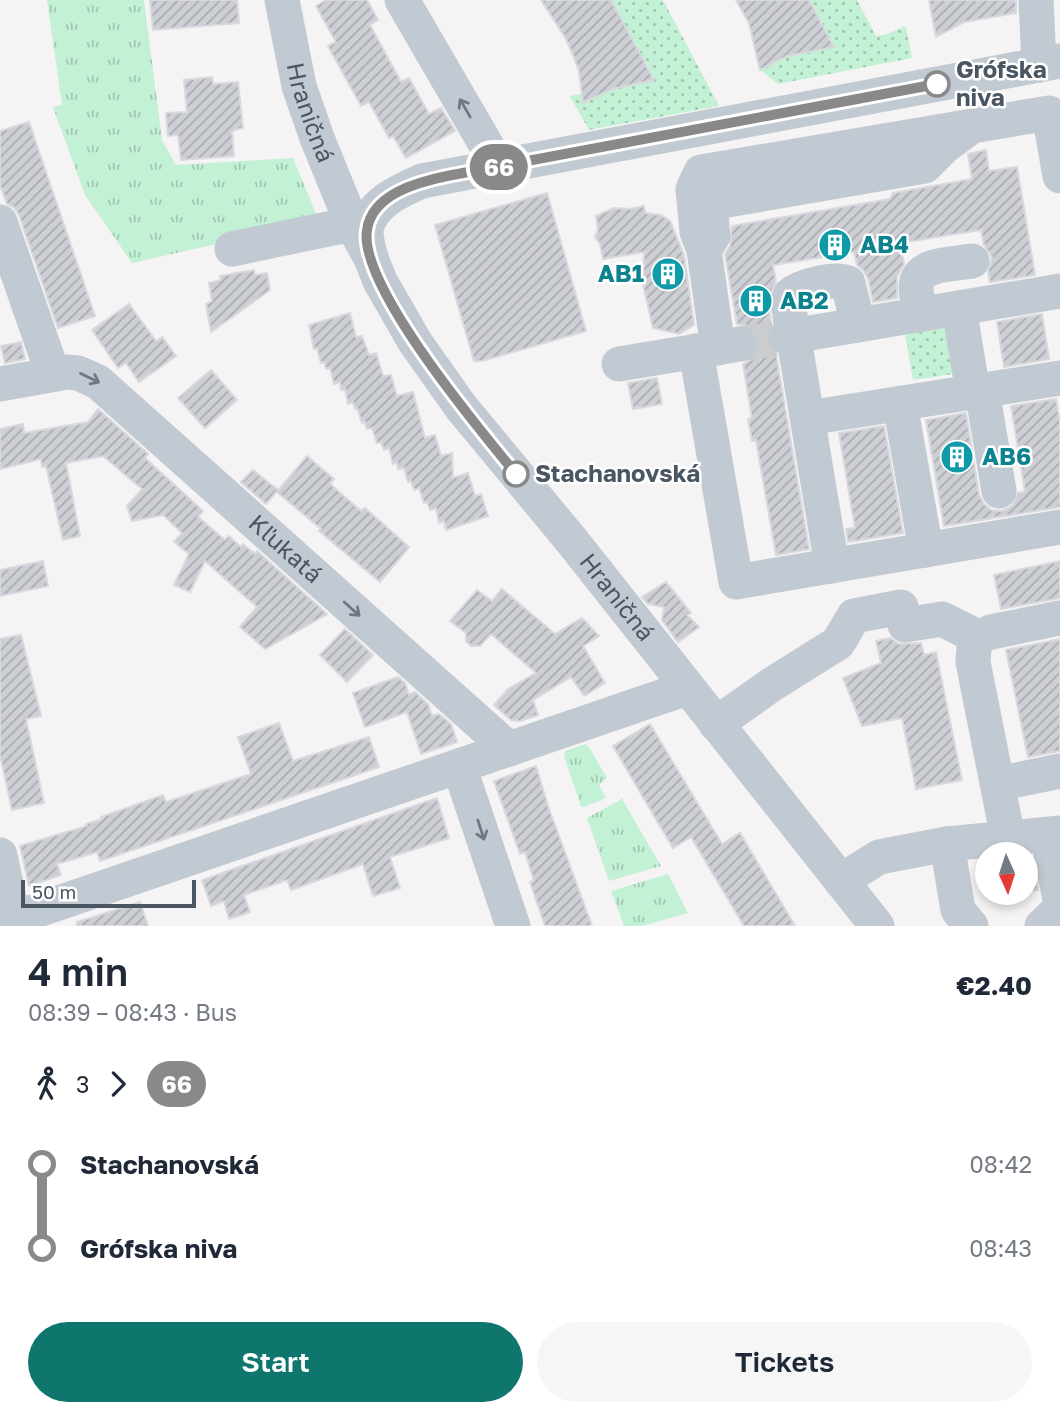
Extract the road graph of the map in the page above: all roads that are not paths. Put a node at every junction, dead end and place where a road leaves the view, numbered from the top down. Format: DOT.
graph roads {
  1 [pos="282,0"];
  2 [pos="402,0"];
  3 [pos="1035,0"];
  4 [pos="1049,63"];
  5 [pos="499,167"];
  6 [pos="1060,176"];
  7 [pos="334,180"];
  8 [pos="394,194"];
  9 [pos="0,222"];
  10 [pos="352,224"];
  11 [pos="232,249"];
  12 [pos="371,258"];
  13 [pos="972,261"];
  14 [pos="1060,291"];
  15 [pos="959,308"];
  16 [pos="921,314"];
  17 [pos="858,325"];
  18 [pos="790,336"];
  19 [pos="718,348"];
  20 [pos="619,364"];
  21 [pos="53,374"];
  22 [pos="1060,378"];
  23 [pos="0,384"];
  24 [pos="978,391"];
  25 [pos="900,404"];
  26 [pos="808,418"];
  27 [pos="999,491"];
  28 [pos="1060,527"];
  29 [pos="926,550"];
  30 [pos="832,566"];
  31 [pos="1060,618"];
  32 [pos="978,637"];
  33 [pos="687,688"];
  34 [pos="716,724"];
  35 [pos="509,749"];
  36 [pos="460,766"];
  37 [pos="1060,771"];
  38 [pos="998,784"];
  39 [pos="1008,838"];
  40 [pos="947,844"];
  41 [pos="1055,844"];
  42 [pos="0,855"];
  43 [pos="841,881"];
  44 [pos="1060,899"];
  45 [pos="1060,909"];
  46 [pos="7,920"];
  47 [pos="513,926"];
  48 [pos="877,926"];
  49 [pos="971,926"];
  50 [pos="1042,926"];
  1 -- 7 [label="street, Hraničná"];
  5 -- 2 [label="street, one-way"];
  3 -- 4 [label="street"];
  4 -- 5 [label="street"];
  5 -- 8 [label="street"];
  6 -- 19 [label="street"];
  7 -- 8 [label="street"];
  7 -- 10 [label="street, Hraničná"];
  8 -- 12 [label="street, Hraničná"];
  9 -- 21 [label="street"];
  10 -- 11 [label="street"];
  10 -- 12 [label="street, Hraničná"];
  12 -- 33 [label="street, Hraničná"];
  13 -- 16 [label="street"];
  14 -- 15 [label="street"];
  15 -- 16 [label="street"];
  15 -- 24 [label="street"];
  16 -- 17 [label="street"];
  17 -- 18 [label="street"];
  17 -- 18 [label="street"];
  18 -- 26 [label="street"];
  19 -- 20 [label="street"];
  19 -- 30 [label="street"];
  21 -- 23 [label="street, Kľukatá"];
  21 -- 35 [label="street, Kľukatá, one-way"];
  22 -- 24 [label="street"];
  24 -- 25 [label="street"];
  24 -- 27 [label="street"];
  25 -- 26 [label="street"];
  25 -- 29 [label="street"];
  26 -- 30 [label="street"];
  28 -- 29 [label="street"];
  29 -- 30 [label="street"];
  31 -- 32 [label="street"];
  32 -- 34 [label="street"];
  32 -- 38 [label="street"];
  33 -- 34 [label="street, Hraničná"];
  33 -- 35 [label="street"];
  34 -- 43 [label="street, Hraničná"];
  35 -- 36 [label="street"];
  36 -- 46 [label="street"];
  36 -- 47 [label="street, one-way"];
  37 -- 38 [label="street"];
  38 -- 39 [label="street"];
  39 -- 40 [label="street"];
  39 -- 41 [label="street"];
  40 -- 43 [label="street"];
  40 -- 49 [label="street"];
  41 -- 44 [label="street"];
  42 -- 46 [label="street"];
  43 -- 48 [label="street, Hraničná"];
  45 -- 50 [label="street"];
}
